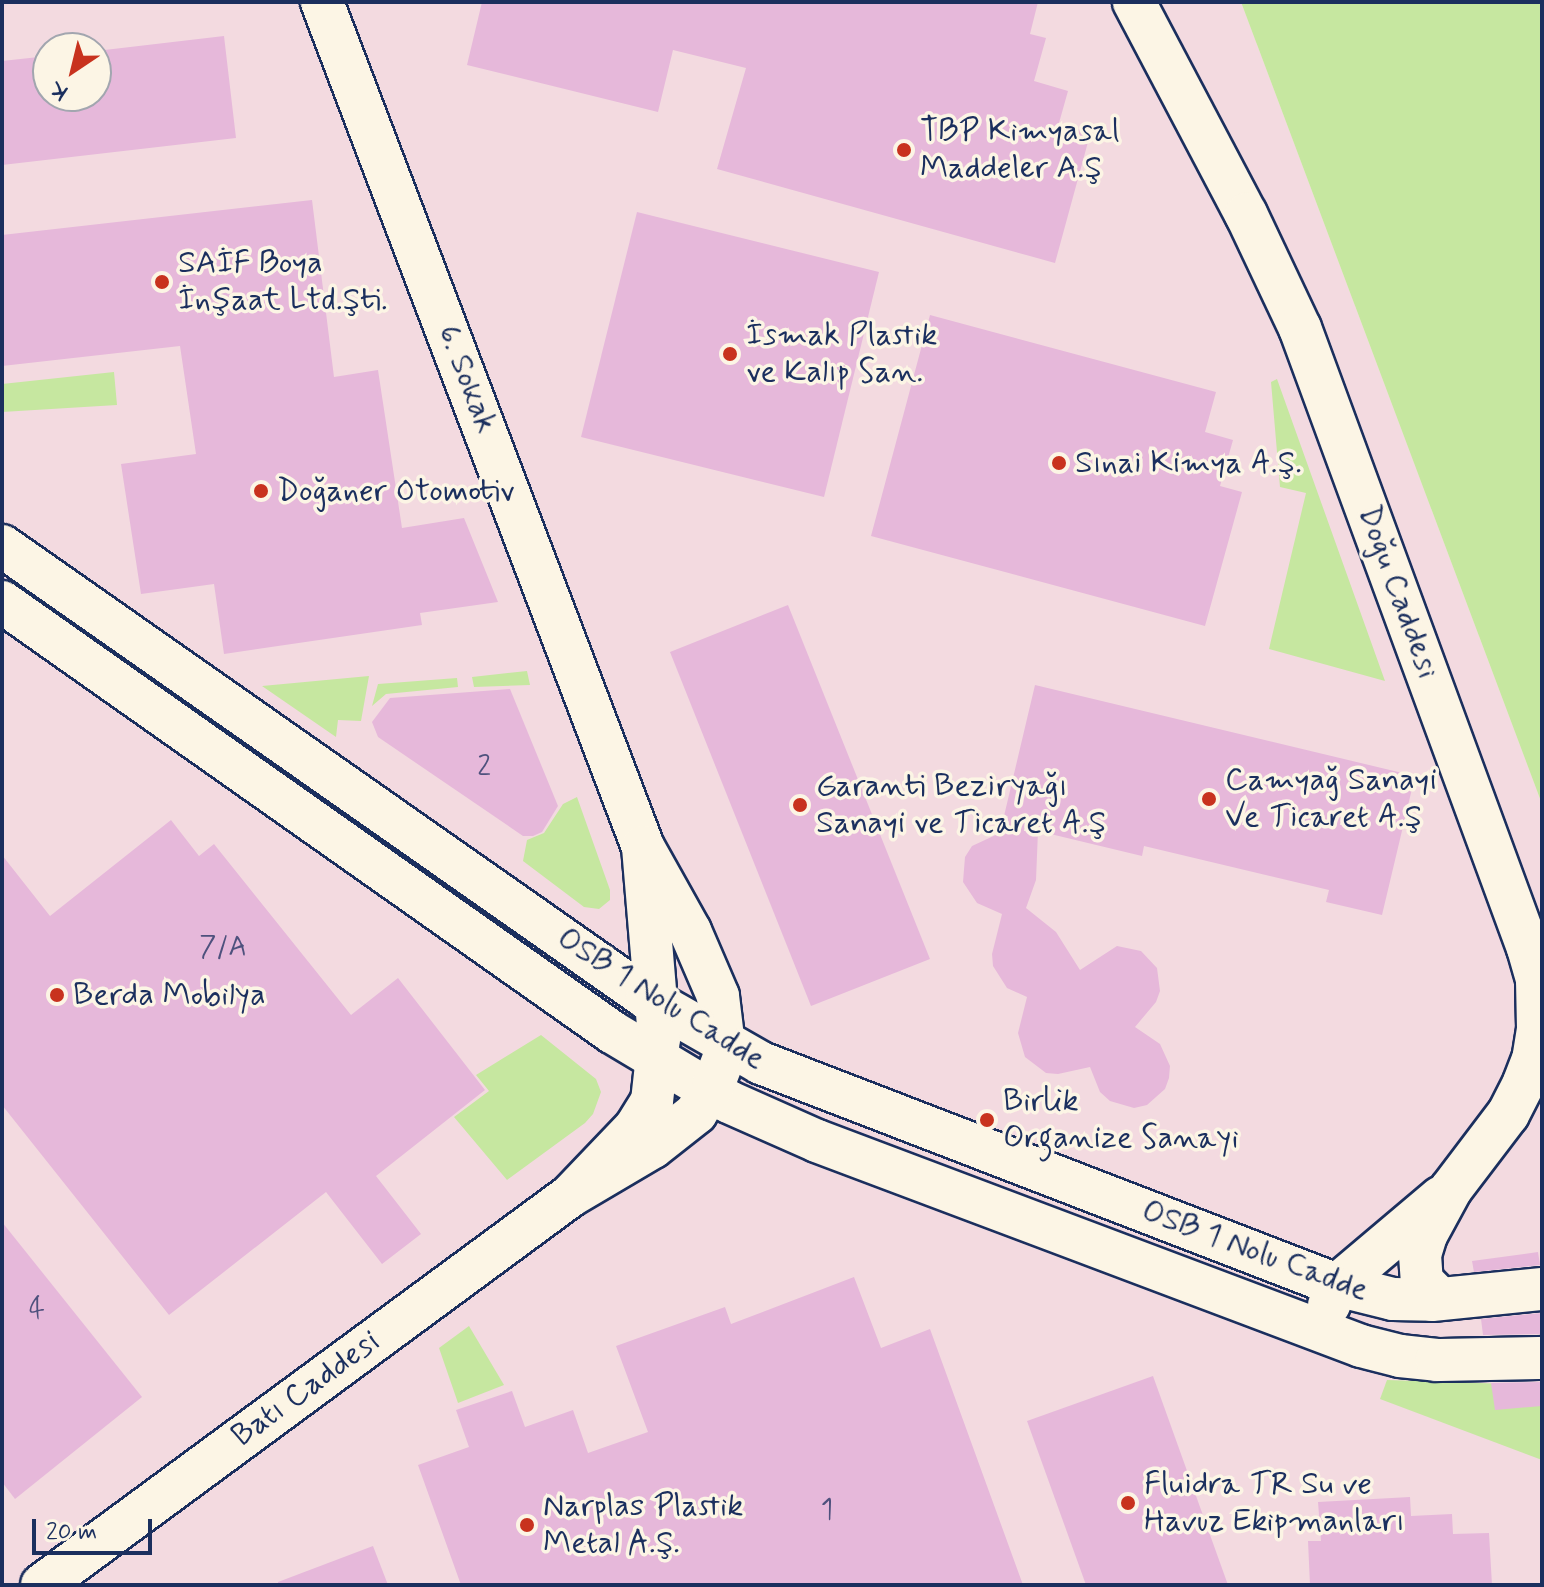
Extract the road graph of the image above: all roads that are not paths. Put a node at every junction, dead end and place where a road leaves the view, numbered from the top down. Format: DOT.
graph roads {
  1 [pos="322,2"];
  2 [pos="1134,2"];
  3 [pos="2,546"];
  4 [pos="2,602"];
  5 [pos="643,847"];
  6 [pos="657,1035"];
  7 [pos="719,1068"];
  8 [pos="1451,1189"];
  9 [pos="570,1196"];
  10 [pos="1337,1285"];
  11 [pos="1542,1289"];
  12 [pos="1440,1299"];
  13 [pos="1341,1338"];
  14 [pos="1542,1358"];
  15 [pos="42,1585"];
  1 -- 5 [label="street, 6. Sokak"];
  2 -- 8 [label="street, Doğu Caddesi"];
  3 -- 6 [label="street, OSB 1 Nolu Cadde"];
  4 -- 6 [label="street, OSB 1 Nolu Cadde"];
  5 -- 6 [label="street, 6. Sokak"];
  5 -- 7 [label="street, 6. Sokak"];
  6 -- 7 [label="street, OSB 1 Nolu Cadde"];
  6 -- 7 [label="street, OSB 1 Nolu Cadde"];
  6 -- 9 [label="street, Batı Caddesi"];
  7 -- 9 [label="street, Batı Caddesi"];
  7 -- 10 [label="street, OSB 1 Nolu Cadde"];
  7 -- 13 [label="street, OSB 1 Nolu Cadde"];
  8 -- 10 [label="street, Doğu Caddesi"];
  8 -- 12 [label="street, Doğu Caddesi"];
  9 -- 15 [label="street, Batı Caddesi"];
  10 -- 12 [label="street, OSB 1 Nolu Cadde"];
  10 -- 13 [label="street"];
  11 -- 12 [label="street, OSB 1 Nolu Cadde"];
  13 -- 14 [label="street, OSB 1 Nolu Cadde"];
}
